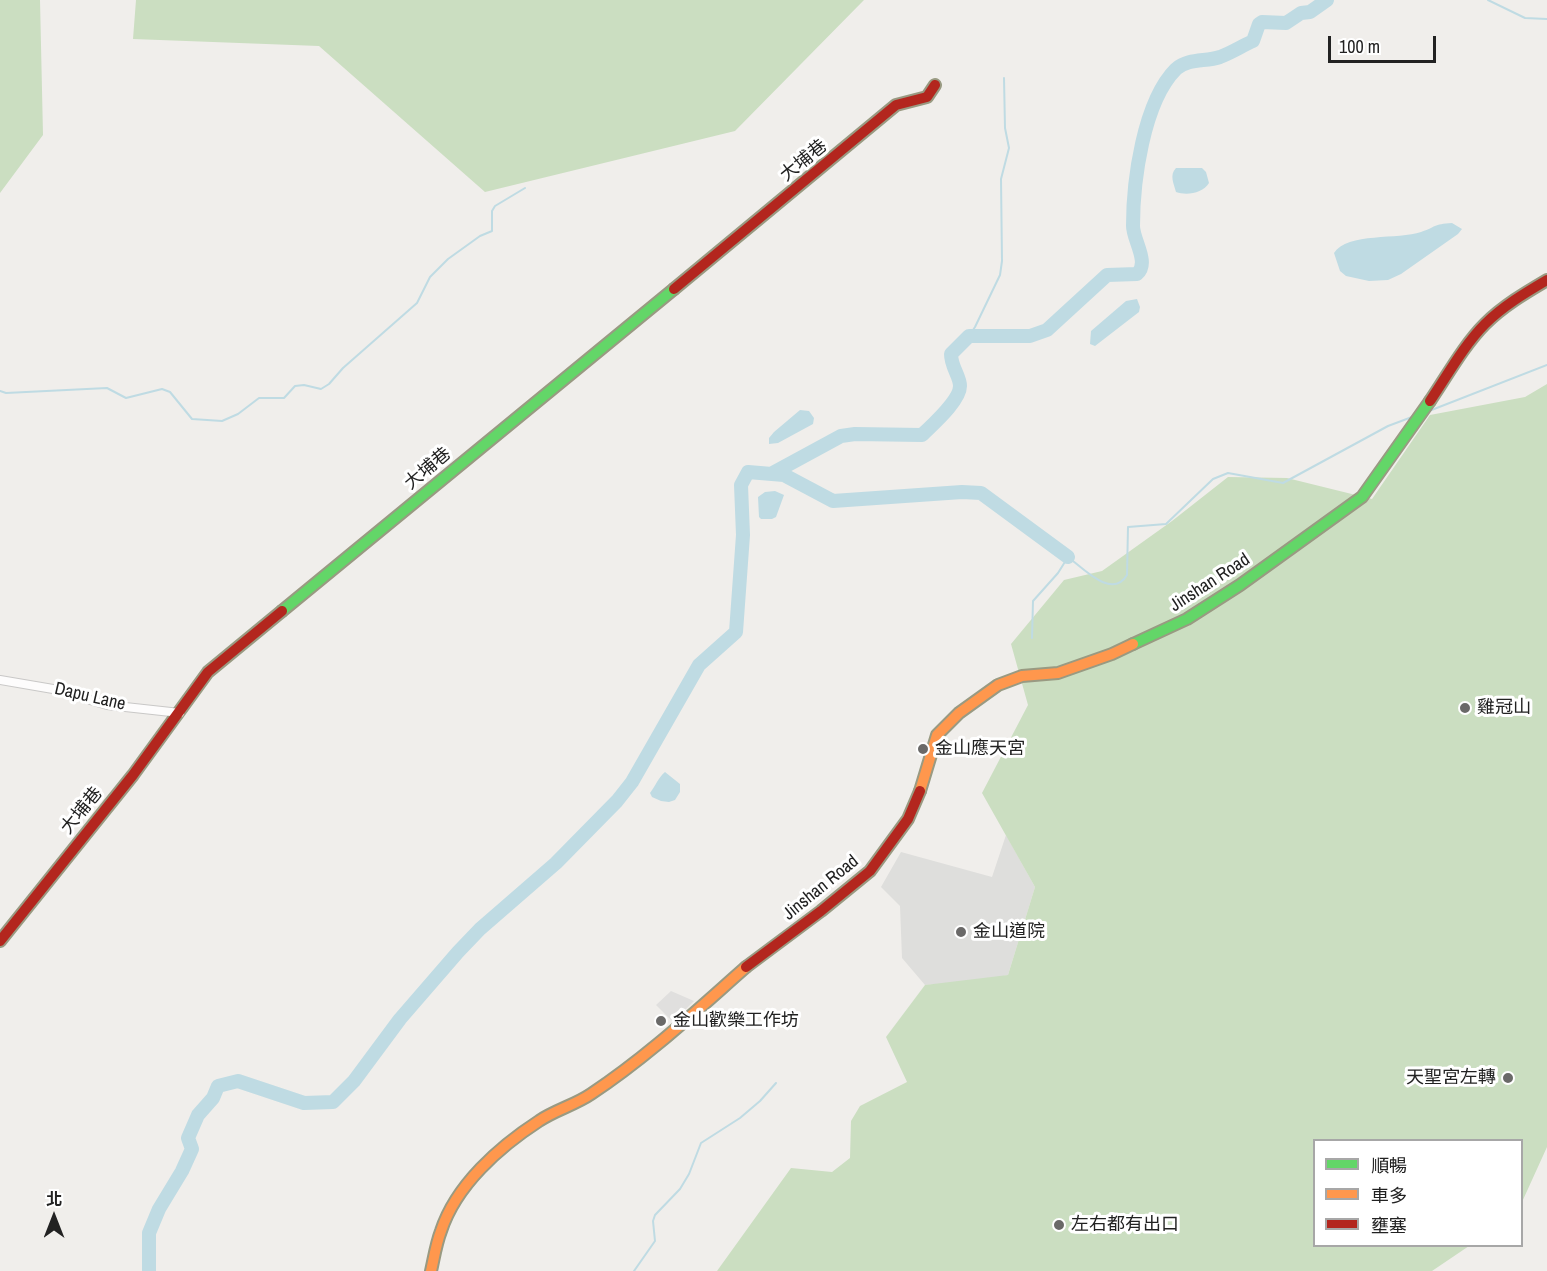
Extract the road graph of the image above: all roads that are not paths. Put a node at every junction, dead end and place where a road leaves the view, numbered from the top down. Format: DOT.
graph roads {
  1 [pos="935,85"];
  2 [pos="1547,280"];
  3 [pos="0,680"];
  4 [pos="180,713"];
  5 [pos="0,940"];
  6 [pos="431,1271"];
  1 -- 4 [label="street, 大埔巷"];
  2 -- 6 [label="street, Jinshan Road"];
  3 -- 4 [label="street, Dapu Lane"];
  4 -- 5 [label="street, 大埔巷"];
}
